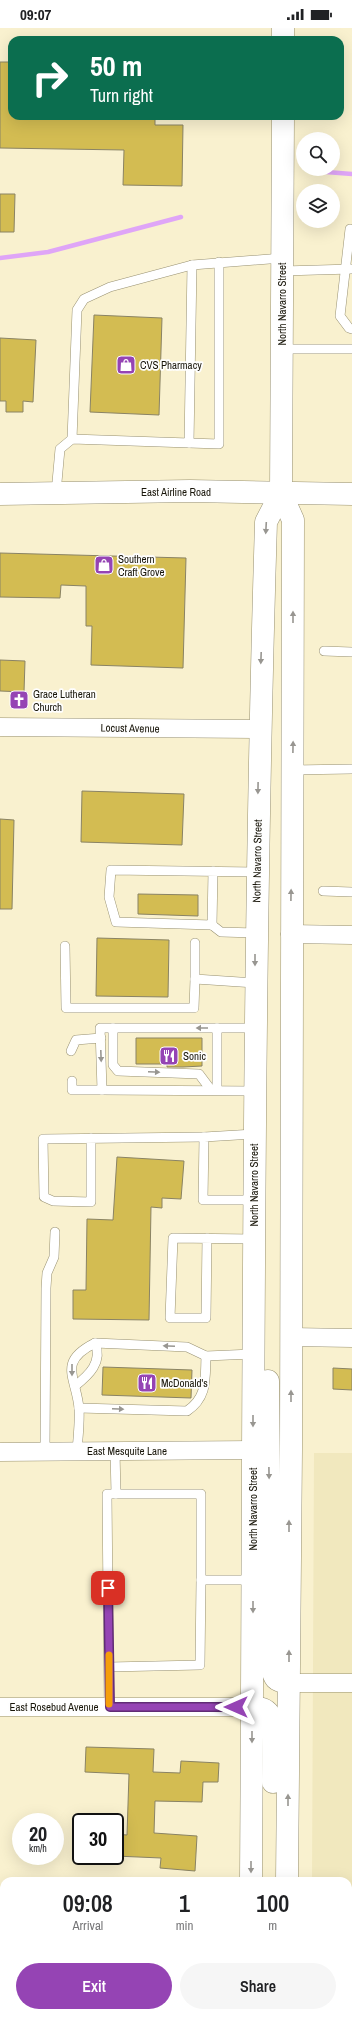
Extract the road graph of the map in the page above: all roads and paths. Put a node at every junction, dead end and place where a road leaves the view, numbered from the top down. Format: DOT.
graph roads {
  1 [pos="283,120"];
  2 [pos="350,228"];
  3 [pos="219,262"];
  4 [pos="192,264"];
  5 [pos="283,265"];
  6 [pos="348,269"];
  7 [pos="352,329"];
  8 [pos="282,349"];
  9 [pos="352,349"];
  10 [pos="72,440"];
  11 [pos="189,443"];
  12 [pos="56,493"];
  13 [pos="281,493"];
  14 [pos="0,494"];
  15 [pos="352,494"];
  16 [pos="324,651"];
  17 [pos="352,652"];
  18 [pos="0,727"];
  19 [pos="259,729"];
  20 [pos="352,769"];
  21 [pos="292,770"];
  22 [pos="213,871"];
  23 [pos="257,872"];
  24 [pos="323,891"];
  25 [pos="352,892"];
  26 [pos="212,926"];
  27 [pos="255,933"];
  28 [pos="290,934"];
  29 [pos="352,935"];
  30 [pos="195,943"];
  31 [pos="65,946"];
  32 [pos="195,979"];
  33 [pos="255,983"];
  34 [pos="113,1028"];
  35 [pos="217,1028"];
  36 [pos="255,1028"];
  37 [pos="101,1038"];
  38 [pos="72,1051"];
  39 [pos="72,1081"];
  40 [pos="102,1090"];
  41 [pos="214,1090"];
  42 [pos="254,1091"];
  43 [pos="254,1134"];
  44 [pos="204,1137"];
  45 [pos="91,1138"];
  46 [pos="254,1200"];
  47 [pos="55,1232"];
  48 [pos="207,1238"];
  49 [pos="254,1239"];
  50 [pos="291,1337"];
  51 [pos="352,1338"];
  52 [pos="95,1343"];
  53 [pos="253,1354"];
  54 [pos="206,1356"];
  55 [pos="75,1386"];
  56 [pos="79,1408"];
  57 [pos="253,1450"];
  58 [pos="77,1451"];
  59 [pos="115,1451"];
  60 [pos="0,1452"];
  61 [pos="46,1452"];
  62 [pos="116,1494"];
  63 [pos="201,1580"];
  64 [pos="253,1580"];
  65 [pos="109,1667"];
  66 [pos="289,1683"];
  67 [pos="352,1683"];
  68 [pos="0,1707"];
  69 [pos="110,1707"];
  70 [pos="252,1707"];
  71 [pos="251,1877"];
  72 [pos="284,1877"];
  73 [pos="286,1877"];
  1 -- 5 [label="main road, North Navarro Street"];
  2 -- 6 [label="lane"];
  3 -- 4 [label="lane"];
  3 -- 5 [label="lane"];
  3 -- 11 [label="lane"];
  4 -- 10 [label="lane"];
  4 -- 11 [label="lane"];
  5 -- 6 [label="lane"];
  5 -- 8 [label="main road, North Navarro Street"];
  6 -- 7 [label="lane"];
  8 -- 9 [label="lane"];
  8 -- 13 [label="main road, North Navarro Street"];
  10 -- 11 [label="lane"];
  10 -- 12 [label="lane"];
  12 -- 13 [label="main road, East Airline Road"];
  12 -- 14 [label="main road, East Airline Road"];
  13 -- 15 [label="main road, East Airline Road"];
  13 -- 19 [label="main road, North Navarro Street, one-way"];
  21 -- 13 [label="main road, North Navarro Street, one-way"];
  16 -- 17 [label="lane"];
  18 -- 19 [label="street, Locust Avenue"];
  19 -- 23 [label="main road, North Navarro Street, one-way"];
  20 -- 21 [label="lane"];
  28 -- 21 [label="main road, North Navarro Street, one-way"];
  22 -- 23 [label="lane"];
  22 -- 26 [label="lane"];
  22 -- 26 [label="lane"];
  23 -- 27 [label="main road, North Navarro Street"];
  24 -- 25 [label="lane"];
  26 -- 27 [label="lane"];
  27 -- 33 [label="main road, North Navarro Street, one-way"];
  28 -- 29 [label="street"];
  28 -- 50 [label="main road, North Navarro Street"];
  30 -- 32 [label="lane"];
  31 -- 32 [label="lane"];
  32 -- 33 [label="lane"];
  33 -- 36 [label="main road, North Navarro Street"];
  35 -- 34 [label="lane, one-way"];
  34 -- 37 [label="lane"];
  34 -- 41 [label="lane, one-way"];
  35 -- 36 [label="lane"];
  35 -- 41 [label="lane"];
  36 -- 42 [label="main road, North Navarro Street"];
  37 -- 38 [label="lane"];
  37 -- 40 [label="lane, one-way"];
  39 -- 40 [label="lane"];
  40 -- 41 [label="lane"];
  41 -- 42 [label="lane"];
  42 -- 43 [label="main road, North Navarro Street"];
  43 -- 44 [label="lane"];
  43 -- 46 [label="main road, North Navarro Street"];
  44 -- 45 [label="lane"];
  44 -- 46 [label="lane"];
  45 -- 45 [label="lane"];
  46 -- 49 [label="main road, North Navarro Street"];
  47 -- 61 [label="lane"];
  48 -- 48 [label="lane"];
  48 -- 49 [label="lane"];
  49 -- 53 [label="main road, North Navarro Street"];
  50 -- 51 [label="street"];
  66 -- 50 [label="main road, North Navarro Street, one-way"];
  54 -- 52 [label="lane, one-way"];
  52 -- 55 [label="lane"];
  52 -- 55 [label="lane, one-way"];
  53 -- 54 [label="lane"];
  53 -- 57 [label="main road, North Navarro Street, one-way"];
  53 -- 66 [label="main road, one-way"];
  56 -- 54 [label="lane, one-way"];
  55 -- 56 [label="lane"];
  56 -- 58 [label="lane"];
  57 -- 59 [label="street, East Mesquite Lane"];
  57 -- 64 [label="main road, North Navarro Street"];
  58 -- 59 [label="street, East Mesquite Lane"];
  58 -- 61 [label="street, East Mesquite Lane"];
  59 -- 62 [label="lane"];
  60 -- 61 [label="street, East Mesquite Lane"];
  62 -- 63 [label="lane"];
  62 -- 65 [label="lane"];
  63 -- 64 [label="lane"];
  63 -- 65 [label="lane"];
  64 -- 70 [label="main road, North Navarro Street, one-way"];
  65 -- 69 [label="lane"];
  66 -- 67 [label="street"];
  73 -- 66 [label="main road, North Navarro Street, one-way"];
  68 -- 69 [label="street, East Rosebud Avenue"];
  69 -- 70 [label="street, East Rosebud Avenue"];
  70 -- 71 [label="main road, North Navarro Street, one-way"];
  70 -- 72 [label="main road"];
}
